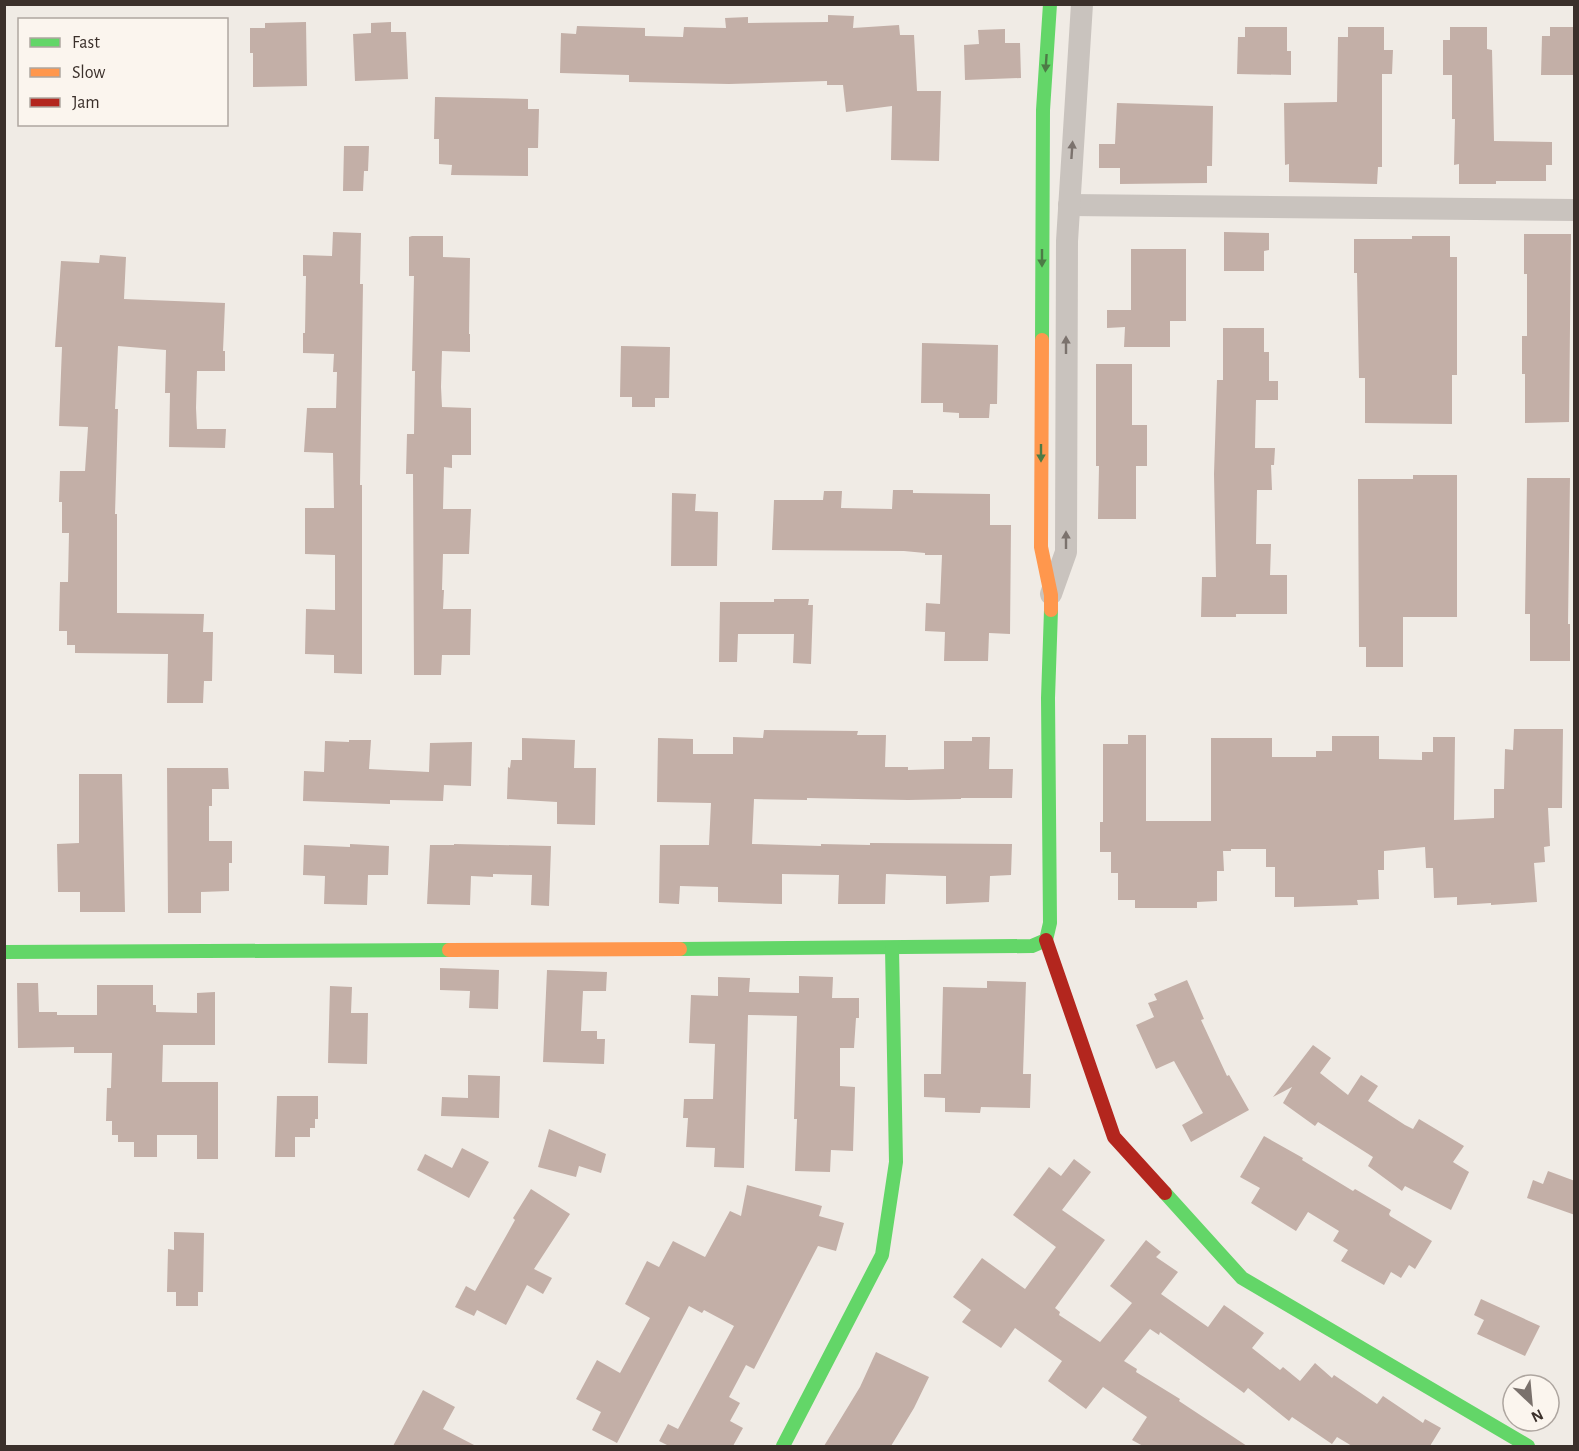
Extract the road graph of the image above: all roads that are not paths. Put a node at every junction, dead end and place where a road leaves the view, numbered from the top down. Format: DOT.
graph roads {
  1 [pos="1050,4"];
  2 [pos="1082,4"];
  3 [pos="1069,205"];
  4 [pos="1575,210"];
  5 [pos="1051,596"];
  6 [pos="1046,940"];
  7 [pos="892,948"];
  8 [pos="4,952"];
  9 [pos="783,1446"];
  10 [pos="1528,1446"];
  1 -- 5 [label="street, one-way"];
  3 -- 2 [label="street, one-way"];
  3 -- 4 [label="street"];
  5 -- 3 [label="street, one-way"];
  5 -- 6 [label="street"];
  6 -- 7 [label="street"];
  6 -- 10 [label="street"];
  7 -- 8 [label="street"];
  7 -- 9 [label="street"];
}
